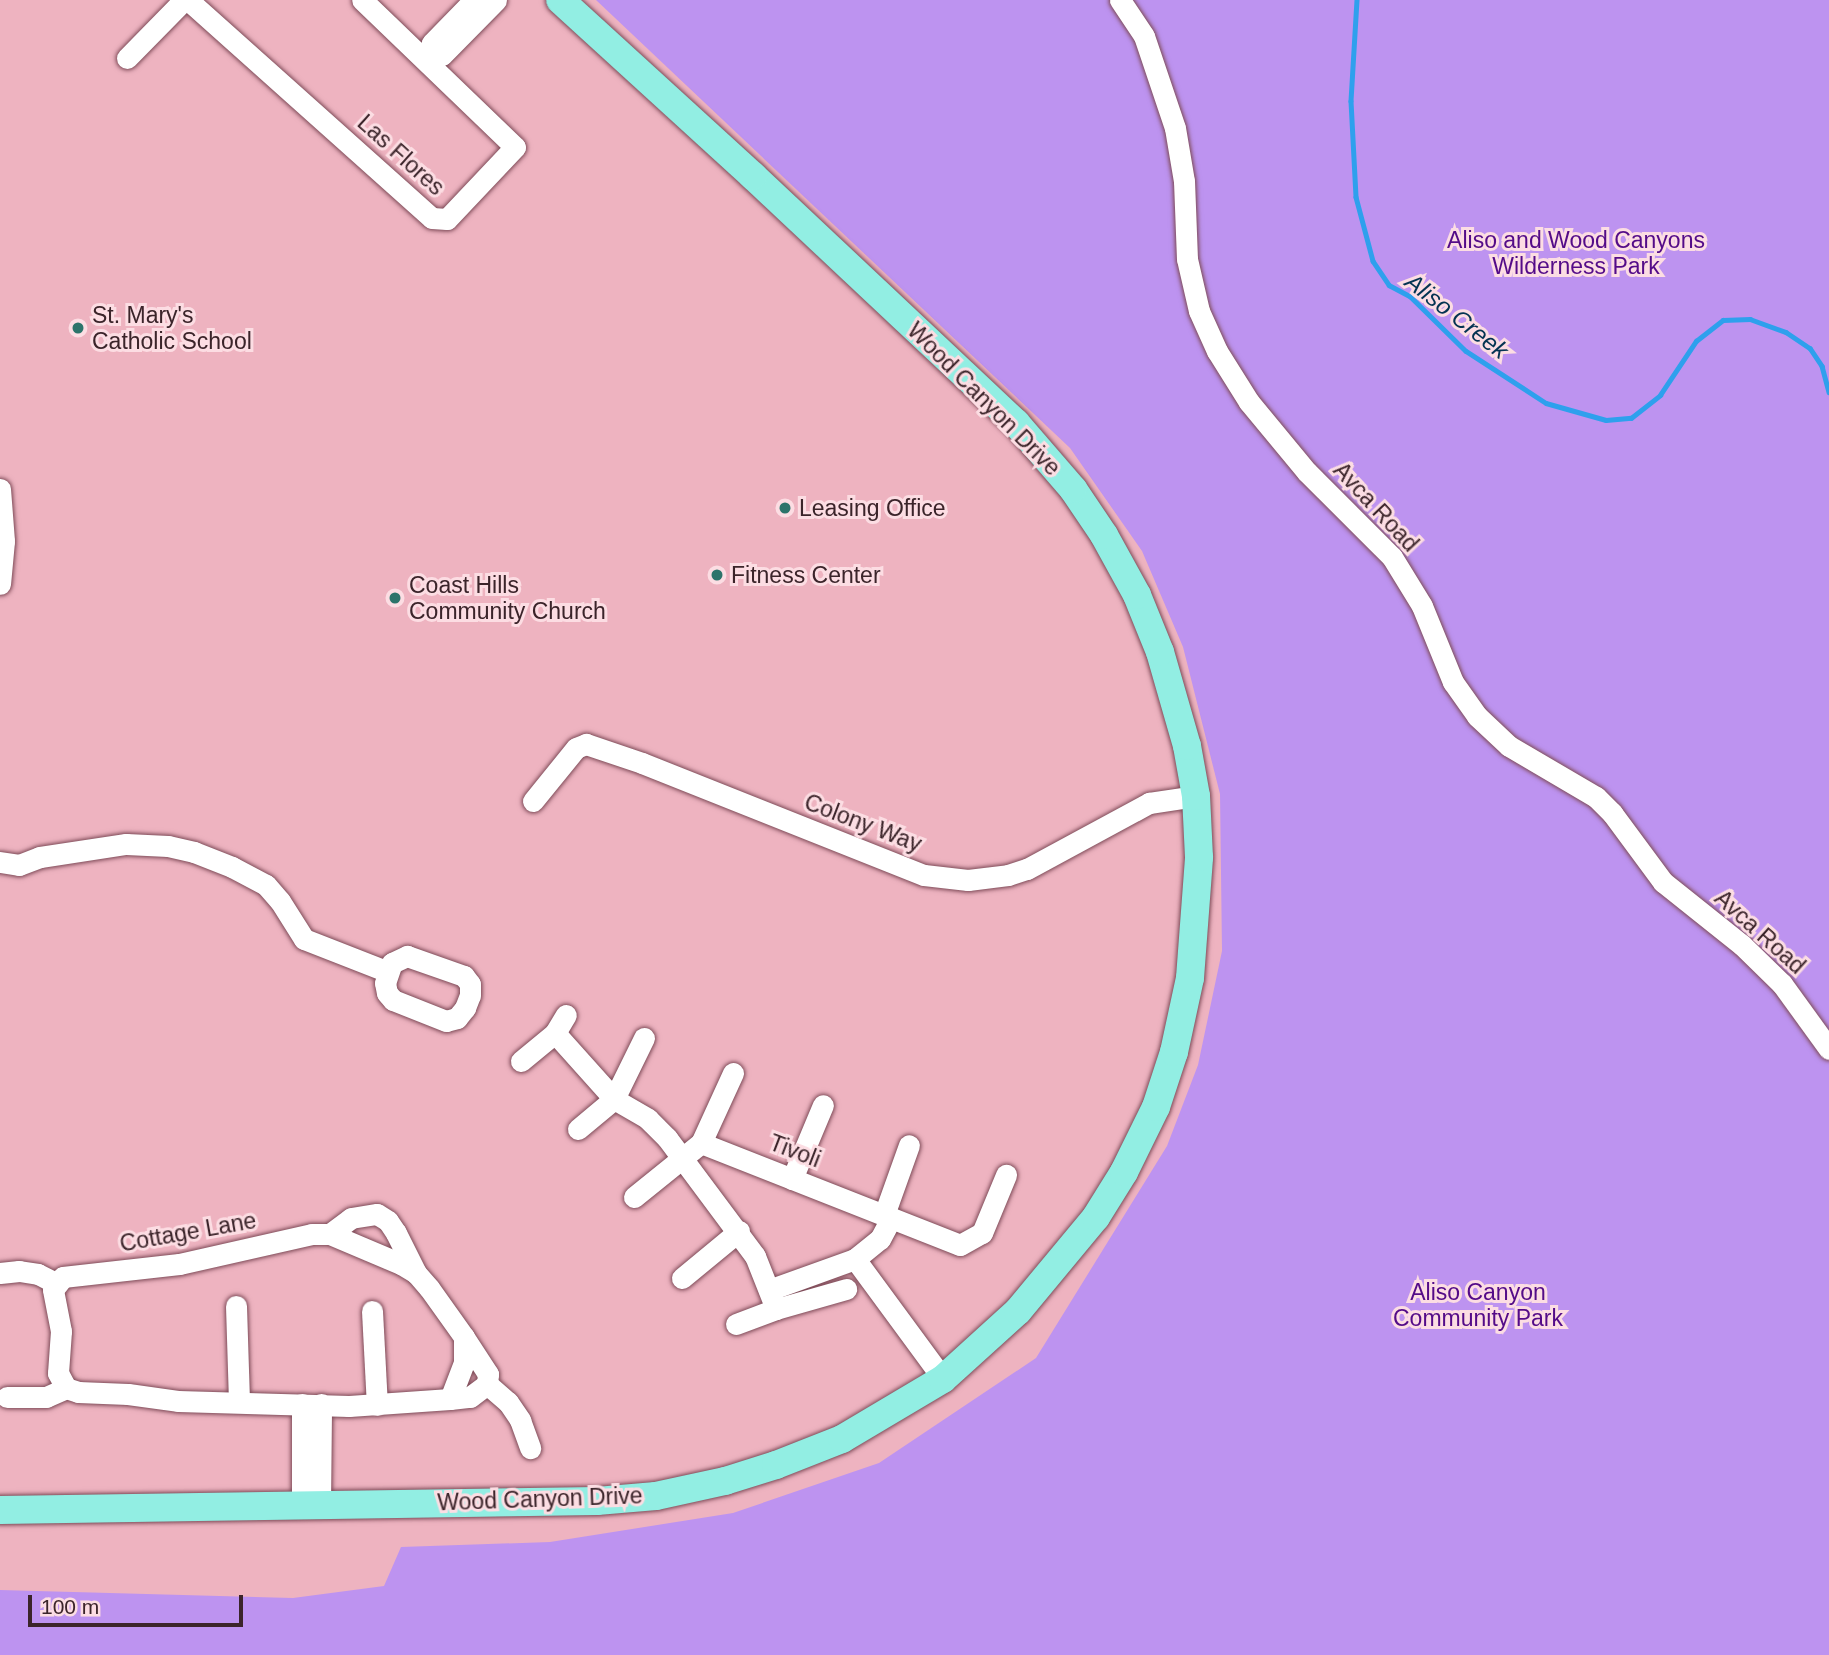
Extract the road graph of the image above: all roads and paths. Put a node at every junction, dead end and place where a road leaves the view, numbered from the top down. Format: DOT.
graph roads {
  1 [pos="186,0"];
  2 [pos="362,0"];
  3 [pos="474,0"];
  4 [pos="496,0"];
  5 [pos="560,0"];
  6 [pos="1120,0"];
  7 [pos="127,58"];
  8 [pos="426,59"];
  9 [pos="0,489"];
  10 [pos="0,584"];
  11 [pos="1196,796"];
  12 [pos="533,801"];
  13 [pos="0,862"];
  14 [pos="388,972"];
  15 [pos="644,1038"];
  16 [pos="1829,1049"];
  17 [pos="521,1061"];
  18 [pos="733,1073"];
  19 [pos="614,1099"];
  20 [pos="823,1105"];
  21 [pos="578,1129"];
  22 [pos="701,1143"];
  23 [pos="909,1145"];
  24 [pos="682,1157"];
  25 [pos="1006,1175"];
  26 [pos="793,1179"];
  27 [pos="634,1197"];
  28 [pos="888,1216"];
  29 [pos="739,1231"];
  30 [pos="330,1234"];
  31 [pos="855,1259"];
  32 [pos="0,1273"];
  33 [pos="416,1273"];
  34 [pos="682,1278"];
  35 [pos="56,1283"];
  36 [pos="846,1289"];
  37 [pos="772,1299"];
  38 [pos="236,1306"];
  39 [pos="372,1311"];
  40 [pos="736,1324"];
  41 [pos="464,1337"];
  42 [pos="943,1379"];
  43 [pos="487,1384"];
  44 [pos="66,1388"];
  45 [pos="7,1397"];
  46 [pos="450,1399"];
  47 [pos="239,1402"];
  48 [pos="311,1404"];
  49 [pos="377,1405"];
  50 [pos="530,1448"];
  51 [pos="311,1506"];
  52 [pos="0,1510"];
  1 -- 7 [label="street, Las Flores"];
  1 -- 8 [label="street, Las Flores"];
  2 -- 8 [label="street, Las Flores"];
  3 -- 8 [label="street"];
  4 -- 8 [label="street"];
  5 -- 11 [label="main road, Wood Canyon Drive"];
  6 -- 16 [label="street, Avca Road"];
  9 -- 10 [label="street"];
  11 -- 12 [label="street, Colony Way"];
  11 -- 42 [label="main road, Wood Canyon Drive"];
  13 -- 14 [label="street"];
  15 -- 19 [label="street"];
  17 -- 19 [label="street"];
  18 -- 22 [label="street"];
  19 -- 21 [label="street"];
  19 -- 24 [label="street"];
  20 -- 26 [label="street"];
  22 -- 24 [label="street"];
  22 -- 26 [label="street, Tivoli"];
  23 -- 28 [label="street"];
  24 -- 27 [label="street"];
  24 -- 29 [label="street"];
  25 -- 28 [label="street, Tivoli"];
  26 -- 28 [label="street, Tivoli"];
  28 -- 31 [label="street"];
  29 -- 34 [label="street"];
  29 -- 37 [label="street"];
  30 -- 33 [label="street, Cottage Lane"];
  30 -- 33 [label="street, Cottage Lane"];
  30 -- 35 [label="street, Cottage Lane"];
  31 -- 37 [label="street"];
  31 -- 42 [label="street"];
  32 -- 35 [label="street"];
  33 -- 41 [label="street, Cottage Lane"];
  35 -- 44 [label="street"];
  36 -- 37 [label="street"];
  37 -- 40 [label="street"];
  38 -- 47 [label="street"];
  39 -- 49 [label="street"];
  41 -- 43 [label="street, Cottage Lane"];
  41 -- 46 [label="street"];
  42 -- 51 [label="main road, Wood Canyon Drive"];
  43 -- 46 [label="street"];
  43 -- 50 [label="street, Cottage Lane"];
  44 -- 45 [label="street"];
  44 -- 47 [label="street"];
  46 -- 49 [label="street"];
  47 -- 48 [label="street"];
  48 -- 49 [label="street"];
  48 -- 51 [label="street"];
  51 -- 52 [label="main road, Wood Canyon Drive"];
}
